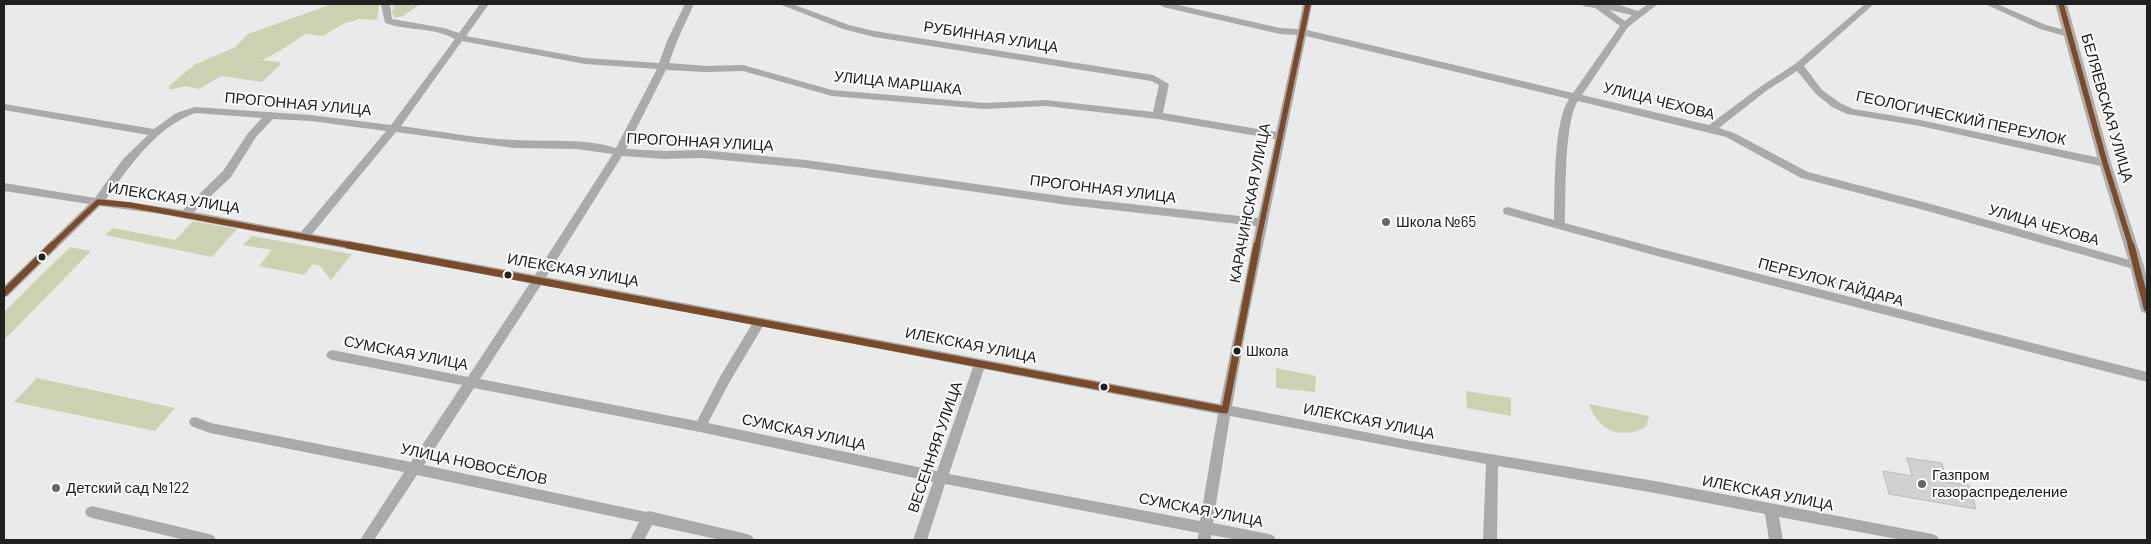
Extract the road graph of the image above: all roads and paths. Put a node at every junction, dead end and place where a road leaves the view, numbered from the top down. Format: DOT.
graph roads {
  1 [pos="386,4"];
  2 [pos="485,4"];
  3 [pos="690,4"];
  4 [pos="784,4"];
  5 [pos="1163,4"];
  6 [pos="1308,4"];
  7 [pos="1591,4"];
  8 [pos="1654,4"];
  9 [pos="1870,4"];
  10 [pos="1990,4"];
  11 [pos="2061,4"];
  12 [pos="1640,15"];
  13 [pos="1626,24"];
  14 [pos="1302,32"];
  15 [pos="2069,34"];
  16 [pos="461,38"];
  17 [pos="663,66"];
  18 [pos="1798,66"];
  19 [pos="1578,96"];
  20 [pos="4,107"];
  21 [pos="271,115"];
  22 [pos="1156,116"];
  23 [pos="392,129"];
  24 [pos="1711,129"];
  25 [pos="156,133"];
  26 [pos="1279,136"];
  27 [pos="619,152"];
  28 [pos="2105,163"];
  29 [pos="4,186"];
  30 [pos="98,202"];
  31 [pos="1508,211"];
  32 [pos="185,215"];
  33 [pos="1262,223"];
  34 [pos="1559,226"];
  35 [pos="303,237"];
  36 [pos="2137,266"];
  37 [pos="538,280"];
  38 [pos="4,292"];
  39 [pos="2147,308"];
  40 [pos="760,321"];
  41 [pos="332,355"];
  42 [pos="980,363"];
  43 [pos="2147,378"];
  44 [pos="470,381"];
  45 [pos="1225,410"];
  46 [pos="195,422"];
  47 [pos="700,427"];
  48 [pos="1492,460"];
  49 [pos="413,468"];
  50 [pos="942,478"];
  51 [pos="1771,510"];
  52 [pos="92,512"];
  53 [pos="649,518"];
  54 [pos="1206,527"];
  55 [pos="209,540"];
  56 [pos="366,540"];
  57 [pos="638,540"];
  58 [pos="747,540"];
  59 [pos="920,540"];
  60 [pos="1204,540"];
  61 [pos="1269,540"];
  62 [pos="1490,540"];
  63 [pos="1776,540"];
  64 [pos="1932,540"];
  1 -- 16 [label="street, УЛИЦА МАРШАКА"];
  2 -- 16 [label="street"];
  3 -- 17 [label="street"];
  4 -- 22 [label="street, РУБИННАЯ УЛИЦА"];
  5 -- 14 [label="street, УЛИЦА ЧЕХОВА"];
  6 -- 14 [label="street, КАРАЧИНСКАЯ УЛИЦА"];
  7 -- 12 [label="street"];
  7 -- 13 [label="street"];
  8 -- 12 [label="street"];
  9 -- 18 [label="street"];
  10 -- 15 [label="street"];
  11 -- 15 [label="main road, БЕЛЯЕВСКАЯ УЛИЦА"];
  12 -- 13 [label="street"];
  13 -- 19 [label="street"];
  14 -- 19 [label="street, УЛИЦА ЧЕХОВА"];
  14 -- 26 [label="street, КАРАЧИНСКАЯ УЛИЦА"];
  15 -- 28 [label="main road, БЕЛЯЕВСКАЯ УЛИЦА"];
  16 -- 17 [label="street, УЛИЦА МАРШАКА"];
  16 -- 23 [label="street"];
  17 -- 22 [label="street, УЛИЦА МАРШАКА"];
  17 -- 27 [label="street"];
  18 -- 24 [label="street"];
  18 -- 28 [label="street, ГЕОЛОГИЧЕСКИЙ ПЕРЕУЛОК"];
  19 -- 24 [label="street, УЛИЦА ЧЕХОВА"];
  19 -- 34 [label="street"];
  20 -- 25 [label="street"];
  21 -- 23 [label="street, ПРОГОННАЯ УЛИЦА"];
  21 -- 25 [label="street, ПРОГОННАЯ УЛИЦА"];
  21 -- 32 [label="street"];
  22 -- 26 [label="street, УЛИЦА МАРШАКА"];
  23 -- 27 [label="street, ПРОГОННАЯ УЛИЦА"];
  23 -- 35 [label="street"];
  24 -- 36 [label="street, УЛИЦА ЧЕХОВА"];
  25 -- 30 [label="street"];
  26 -- 33 [label="street, КАРАЧИНСКАЯ УЛИЦА"];
  27 -- 33 [label="street, ПРОГОННАЯ УЛИЦА"];
  27 -- 37 [label="street"];
  28 -- 36 [label="main road, БЕЛЯЕВСКАЯ УЛИЦА"];
  29 -- 30 [label="street, ИЛЕКСКАЯ УЛИЦА"];
  30 -- 32 [label="street, ИЛЕКСКАЯ УЛИЦА"];
  30 -- 38 [label="street"];
  31 -- 34 [label="street, ПЕРЕУЛОК ГАЙДАРА"];
  32 -- 35 [label="street, ИЛЕКСКАЯ УЛИЦА"];
  33 -- 45 [label="street, КАРАЧИНСКАЯ УЛИЦА"];
  34 -- 43 [label="street, ПЕРЕУЛОК ГАЙДАРА"];
  35 -- 37 [label="street, ИЛЕКСКАЯ УЛИЦА"];
  36 -- 39 [label="main road, БЕЛЯЕВСКАЯ УЛИЦА"];
  37 -- 40 [label="street, ИЛЕКСКАЯ УЛИЦА"];
  37 -- 44 [label="street"];
  40 -- 42 [label="street, ИЛЕКСКАЯ УЛИЦА"];
  40 -- 47 [label="street"];
  41 -- 44 [label="street, СУМСКАЯ УЛИЦА"];
  42 -- 45 [label="street, ИЛЕКСКАЯ УЛИЦА"];
  42 -- 50 [label="street, ВЕСЕННЯЯ УЛИЦА"];
  44 -- 47 [label="street, СУМСКАЯ УЛИЦА"];
  44 -- 49 [label="street"];
  45 -- 48 [label="street, ИЛЕКСКАЯ УЛИЦА"];
  45 -- 54 [label="street, КАРАЧИНСКАЯ УЛИЦА"];
  46 -- 49 [label="street, УЛИЦА НОВОСЁЛОВ"];
  47 -- 50 [label="street, СУМСКАЯ УЛИЦА"];
  48 -- 51 [label="street, ИЛЕКСКАЯ УЛИЦА"];
  48 -- 62 [label="street"];
  49 -- 53 [label="street, УЛИЦА НОВОСЁЛОВ"];
  49 -- 56 [label="street"];
  50 -- 54 [label="street, СУМСКАЯ УЛИЦА"];
  50 -- 59 [label="street, ВЕСЕННЯЯ УЛИЦА"];
  51 -- 63 [label="street"];
  51 -- 64 [label="street, ИЛЕКСКАЯ УЛИЦА"];
  52 -- 55 [label="street"];
  53 -- 57 [label="street"];
  53 -- 58 [label="street, УЛИЦА НОВОСЁЛОВ"];
  54 -- 60 [label="street, КАРАЧИНСКАЯ УЛИЦА"];
  54 -- 61 [label="street, СУМСКАЯ УЛИЦА"];
}
